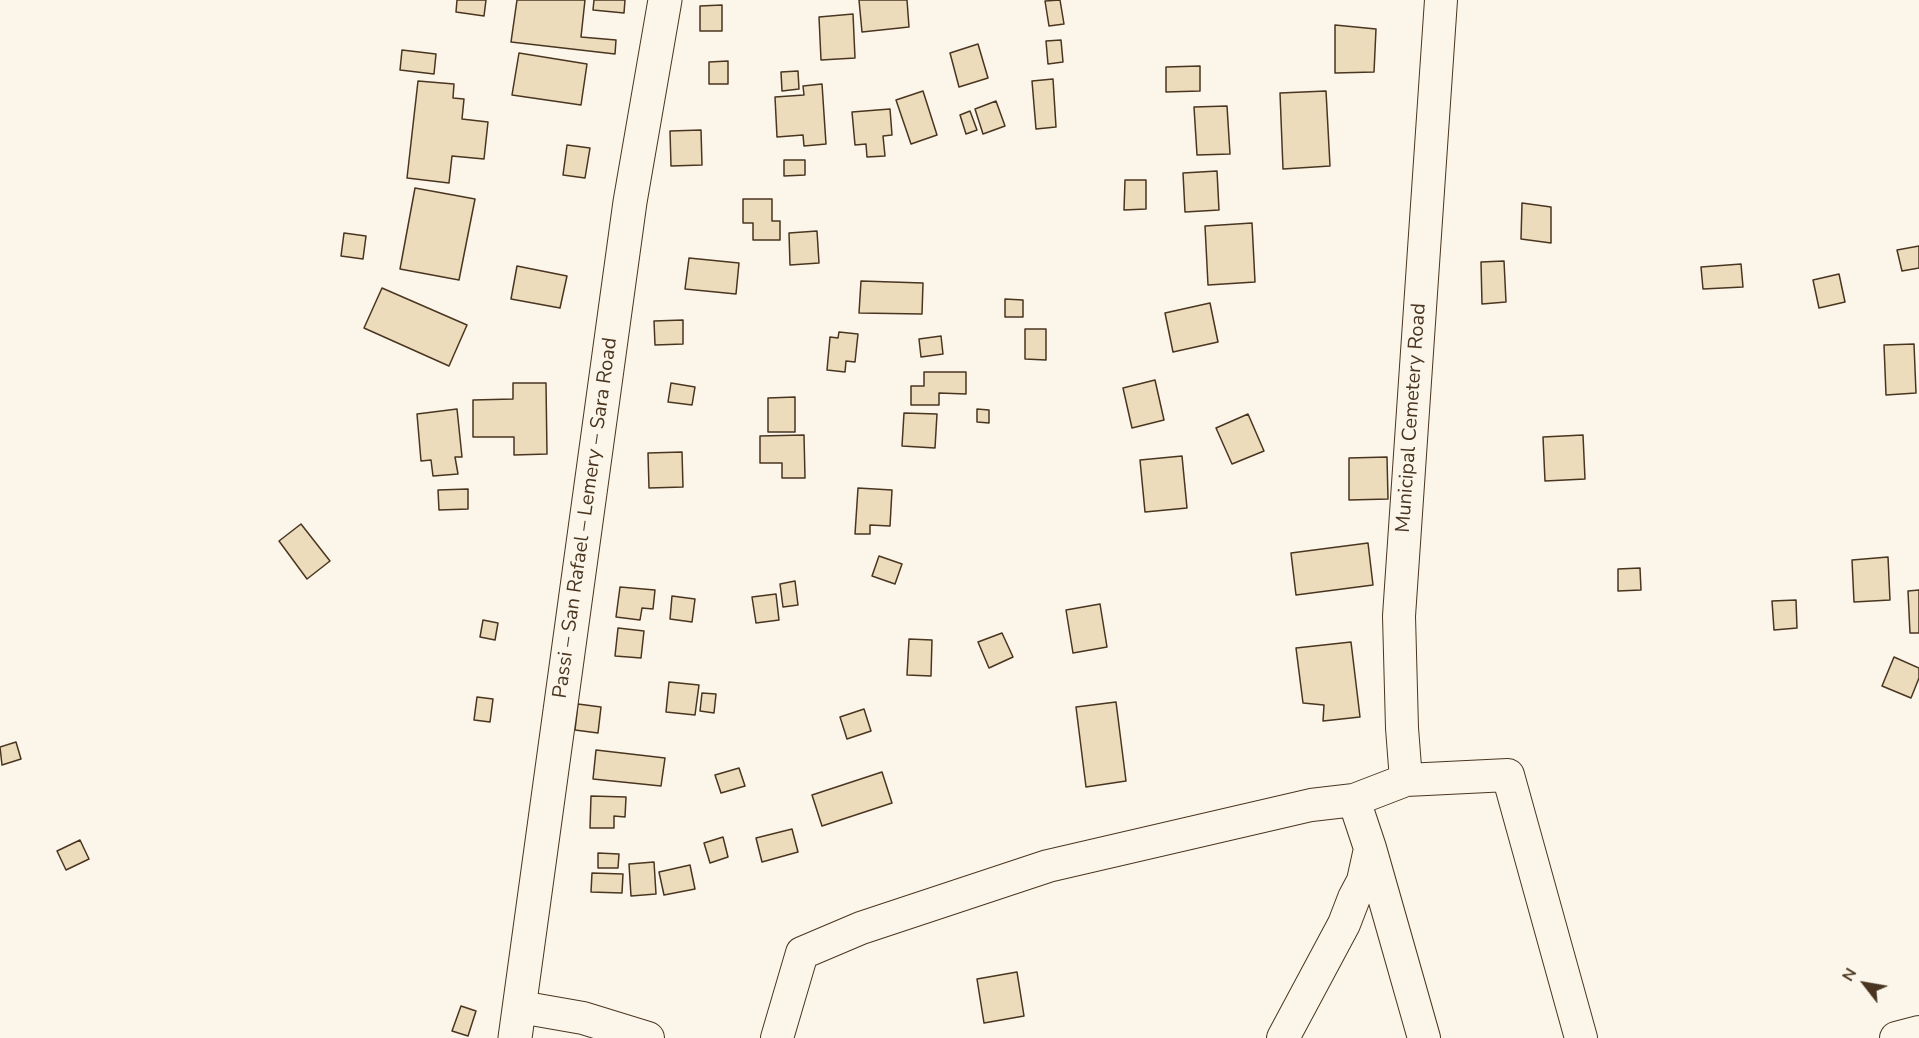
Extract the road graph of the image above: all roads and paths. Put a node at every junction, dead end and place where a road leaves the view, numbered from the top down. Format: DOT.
graph roads {
  1 [pos="665,0"];
  2 [pos="1441,0"];
  3 [pos="1406,780"];
  4 [pos="1354,800"];
  5 [pos="1370,848"];
  6 [pos="518,1022"];
  7 [pos="1919,1032"];
  8 [pos="648,1038"];
  9 [pos="777,1038"];
  10 [pos="1283,1038"];
  11 [pos="1424,1038"];
  12 [pos="1581,1038"];
  13 [pos="1896,1038"];
  1 -- 6 [label="main road, Passi – San Rafael – Lemery – Sara Road"];
  2 -- 3 [label="street, Municipal Cemetery Road"];
  3 -- 4 [label="street"];
  3 -- 12 [label="street"];
  4 -- 5 [label="street"];
  4 -- 9 [label="street"];
  5 -- 10 [label="street"];
  5 -- 11 [label="street"];
  6 -- 8 [label="street"];
  7 -- 13 [label="street"];
}
